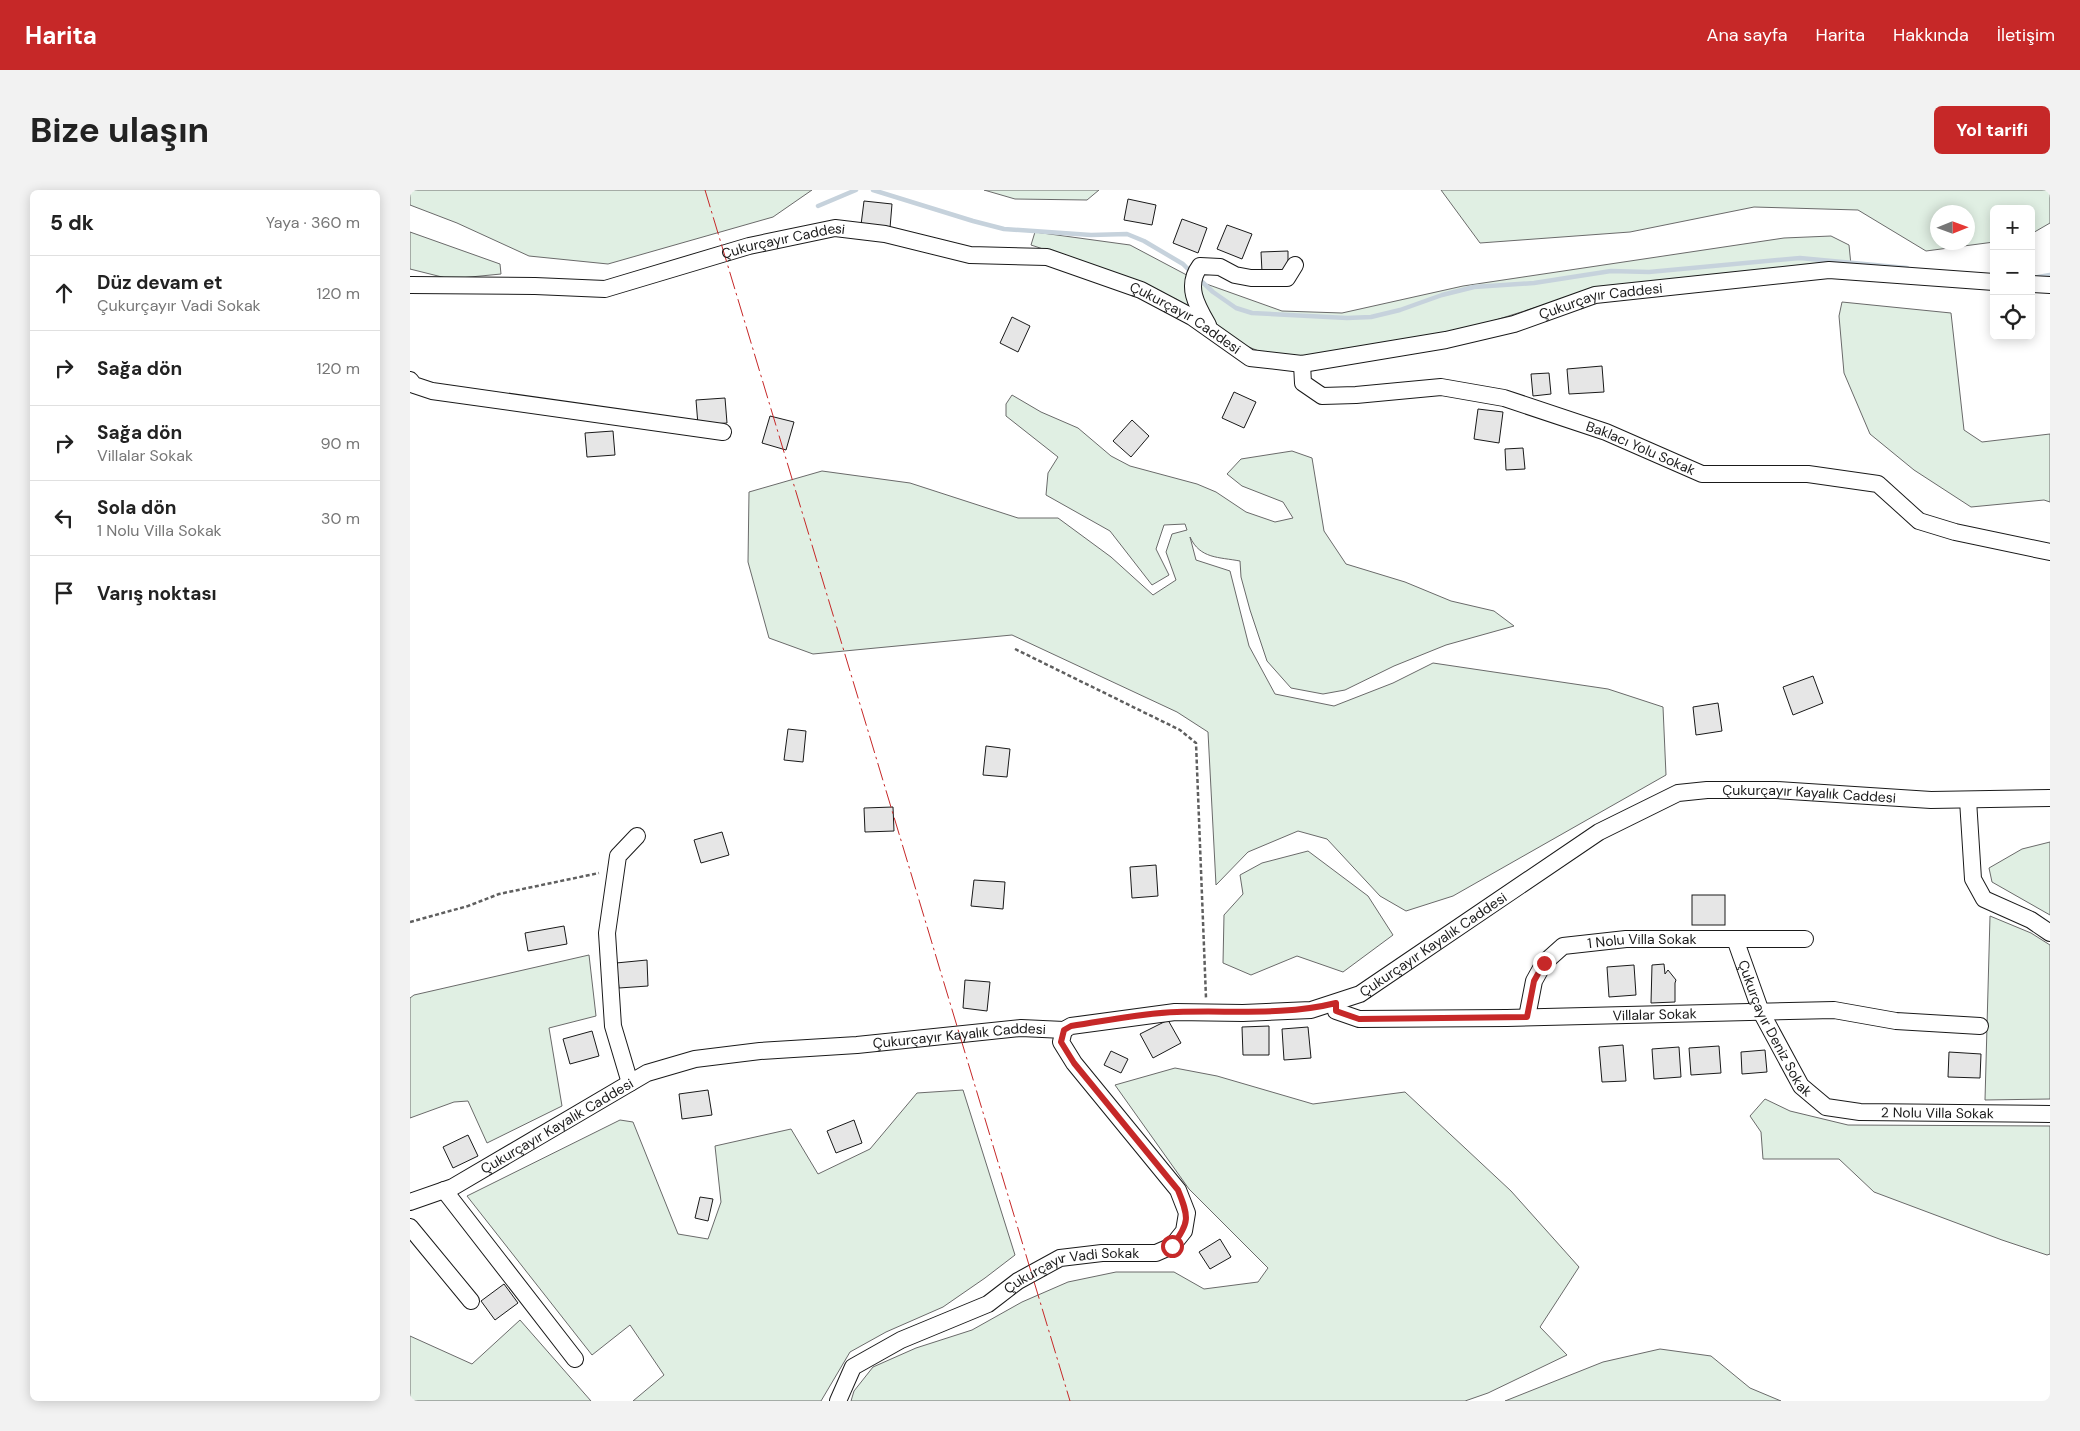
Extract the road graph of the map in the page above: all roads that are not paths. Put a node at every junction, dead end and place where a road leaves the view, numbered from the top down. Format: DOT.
graph roads {
  1 [pos="1296,265"];
  2 [pos="1990,282"];
  3 [pos="2035,284"];
  4 [pos="410,285"];
  5 [pos="2050,285"];
  6 [pos="1210,329"];
  7 [pos="1302,364"];
  8 [pos="410,380"];
  9 [pos="724,432"];
  10 [pos="2050,552"];
  11 [pos="2050,798"];
  12 [pos="1968,800"];
  13 [pos="637,836"];
  14 [pos="2050,933"];
  15 [pos="1735,939"];
  16 [pos="1806,939"];
  17 [pos="1336,1003"];
  18 [pos="1761,1012"];
  19 [pos="1527,1017"];
  20 [pos="1980,1026"];
  21 [pos="1064,1030"];
  22 [pos="630,1083"];
  23 [pos="1826,1107"];
  24 [pos="2050,1114"];
  25 [pos="444,1190"];
  26 [pos="410,1202"];
  27 [pos="410,1227"];
  28 [pos="471,1301"];
  29 [pos="575,1359"];
  30 [pos="838,1401"];
  1 -- 6 [label="street"];
  2 -- 7 [label="street, Çukurçayır Caddesi"];
  3 -- 5 [label="street"];
  4 -- 6 [label="street, Çukurçayır Caddesi"];
  6 -- 7 [label="street, Çukurçayır Caddesi"];
  7 -- 10 [label="street, Baklacı Yolu Sokak"];
  8 -- 9 [label="street"];
  11 -- 12 [label="street, Çukurçayır Kayalık Caddesi"];
  12 -- 14 [label="street"];
  12 -- 17 [label="street, Çukurçayır Kayalık Caddesi"];
  13 -- 22 [label="street"];
  15 -- 16 [label="street, 1 Nolu Villa Sokak"];
  15 -- 18 [label="street, Çukurçayır Deniz Sokak"];
  15 -- 19 [label="street, 1 Nolu Villa Sokak"];
  17 -- 19 [label="street, Villalar Sokak"];
  17 -- 21 [label="street, Çukurçayır Kayalık Caddesi"];
  18 -- 19 [label="street, Villalar Sokak"];
  18 -- 20 [label="street, Villalar Sokak"];
  18 -- 23 [label="street, Çukurçayır Deniz Sokak"];
  21 -- 22 [label="street, Çukurçayır Kayalık Caddesi"];
  21 -- 30 [label="street, Çukurçayır Vadi Sokak"];
  22 -- 25 [label="street, Çukurçayır Kayalık Caddesi"];
  23 -- 24 [label="street, 2 Nolu Villa Sokak"];
  25 -- 26 [label="street, Çukurçayır Kayalık Caddesi"];
  25 -- 29 [label="street"];
  27 -- 28 [label="street"];
}
